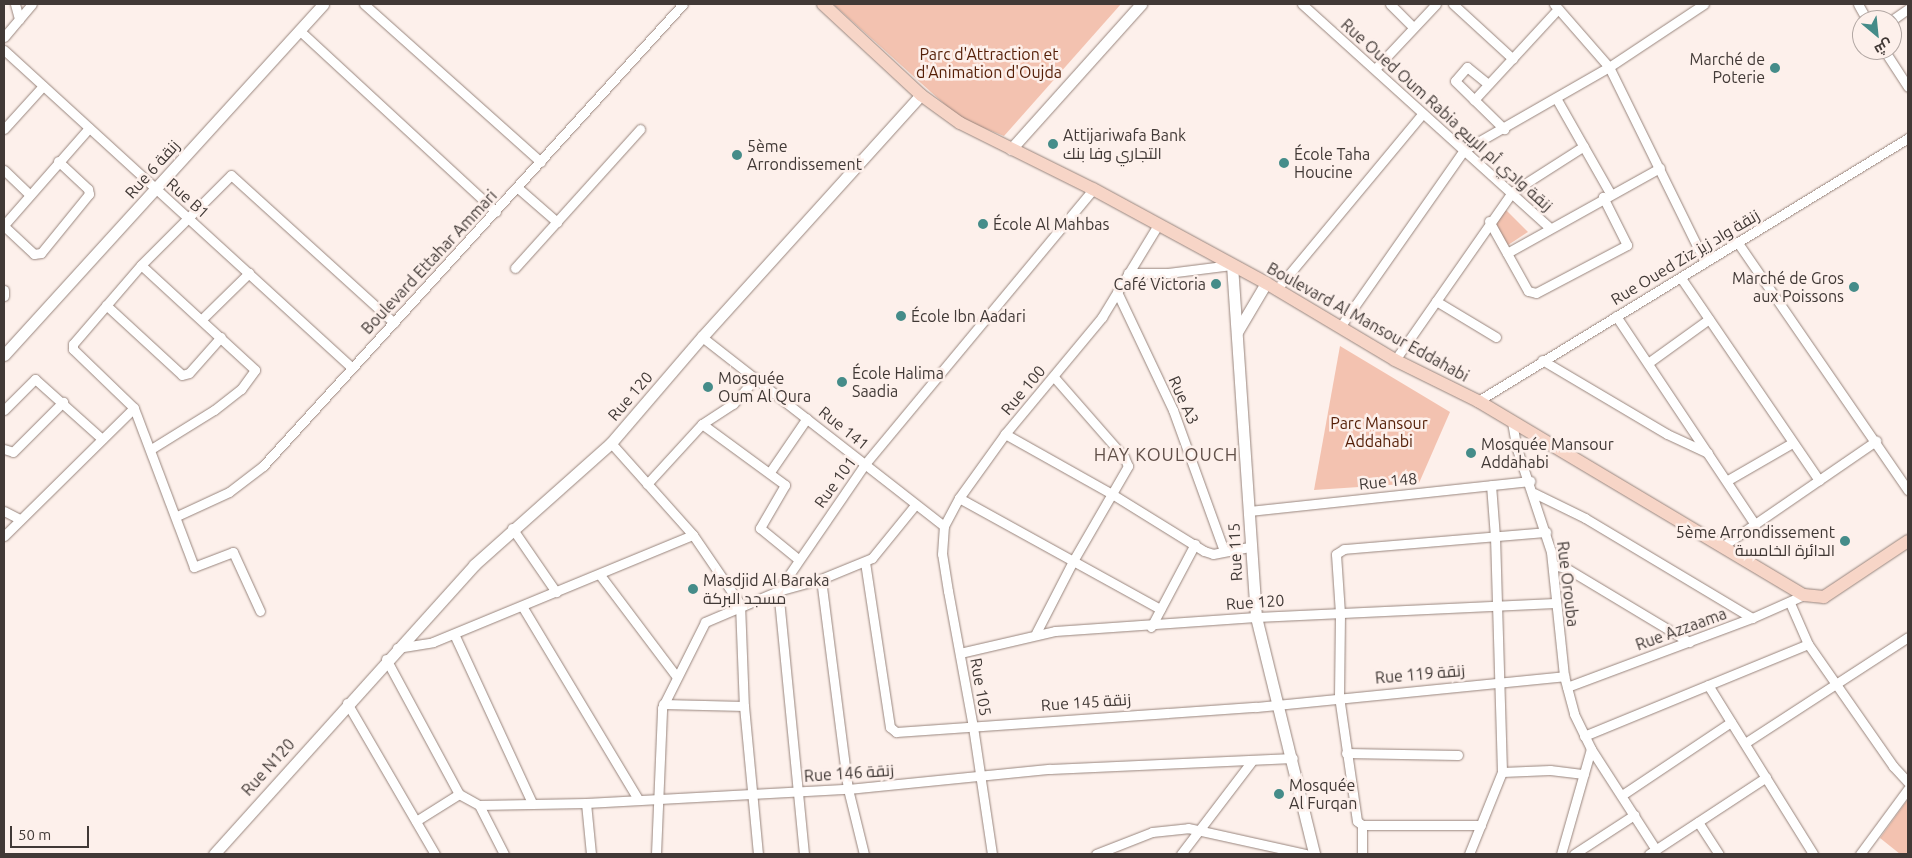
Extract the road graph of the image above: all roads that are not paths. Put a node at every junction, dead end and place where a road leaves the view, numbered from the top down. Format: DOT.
graph roads {
  1 [pos="15,4"];
  2 [pos="32,4"];
  3 [pos="323,4"];
  4 [pos="364,4"];
  5 [pos="683,4"];
  6 [pos="823,4"];
  7 [pos="1141,4"];
  8 [pos="1302,4"];
  9 [pos="1387,4"];
  10 [pos="1436,4"];
  11 [pos="1453,4"];
  12 [pos="1704,4"];
  13 [pos="1556,6"];
  14 [pos="19,19"];
  15 [pos="1413,27"];
  16 [pos="299,30"];
  17 [pos="4,37"];
  18 [pos="4,50"];
  19 [pos="1513,59"];
  20 [pos="1890,60"];
  21 [pos="1609,66"];
  22 [pos="1375,69"];
  23 [pos="1488,84"];
  24 [pos="43,86"];
  25 [pos="1908,87"];
  26 [pos="921,95"];
  27 [pos="1556,98"];
  28 [pos="1474,100"];
  29 [pos="1422,114"];
  30 [pos="89,128"];
  31 [pos="4,129"];
  32 [pos="640,129"];
  33 [pos="1504,129"];
  34 [pos="1908,138"];
  35 [pos="1584,146"];
  36 [pos="1012,149"];
  37 [pos="1464,150"];
  38 [pos="58,161"];
  39 [pos="541,162"];
  40 [pos="1660,168"];
  41 [pos="4,170"];
  42 [pos="518,188"];
  43 [pos="156,189"];
  44 [pos="1093,189"];
  45 [pos="1512,192"];
  46 [pos="29,194"];
  47 [pos="1607,195"];
  48 [pos="496,212"];
  49 [pos="186,217"];
  50 [pos="1490,221"];
  51 [pos="557,222"];
  52 [pos="4,225"];
  53 [pos="1158,225"];
  54 [pos="1550,228"];
  55 [pos="1738,243"];
  56 [pos="1507,253"];
  57 [pos="1705,262"];
  58 [pos="141,265"];
  59 [pos="1232,265"];
  60 [pos="515,268"];
  61 [pos="1128,273"];
  62 [pos="249,274"];
  63 [pos="1681,278"];
  64 [pos="1271,287"];
  65 [pos="4,290"];
  66 [pos="1117,292"];
  67 [pos="4,296"];
  68 [pos="1436,301"];
  69 [pos="106,305"];
  70 [pos="1616,316"];
  71 [pos="202,319"];
  72 [pos="1709,319"];
  73 [pos="394,323"];
  74 [pos="1340,326"];
  75 [pos="1237,332"];
  76 [pos="702,336"];
  77 [pos="221,337"];
  78 [pos="1496,337"];
  79 [pos="4,355"];
  80 [pos="1395,360"];
  81 [pos="1542,360"];
  82 [pos="1648,363"];
  83 [pos="352,368"];
  84 [pos="1054,377"];
  85 [pos="756,378"];
  86 [pos="63,402"];
  87 [pos="1478,402"];
  88 [pos="134,408"];
  89 [pos="4,410"];
  90 [pos="807,418"];
  91 [pos="1512,422"];
  92 [pos="702,424"];
  93 [pos="1005,434"];
  94 [pos="102,439"];
  95 [pos="1876,441"];
  96 [pos="1792,443"];
  97 [pos="611,444"];
  98 [pos="4,449"];
  99 [pos="150,449"];
  100 [pos="1708,454"];
  101 [pos="865,464"];
  102 [pos="770,472"];
  103 [pos="1728,480"];
  104 [pos="1819,480"];
  105 [pos="1530,482"];
  106 [pos="647,484"];
  107 [pos="1491,486"];
  108 [pos="1908,490"];
  109 [pos="1534,493"];
  110 [pos="1112,494"];
  111 [pos="959,498"];
  112 [pos="914,505"];
  113 [pos="4,511"];
  114 [pos="1249,511"];
  115 [pos="177,516"];
  116 [pos="1754,523"];
  117 [pos="12,524"];
  118 [pos="944,526"];
  119 [pos="512,528"];
  120 [pos="1546,532"];
  121 [pos="693,535"];
  122 [pos="4,536"];
  123 [pos="1495,537"];
  124 [pos="1908,541"];
  125 [pos="1195,544"];
  126 [pos="1723,546"];
  127 [pos="1250,547"];
  128 [pos="1224,551"];
  129 [pos="798,558"];
  130 [pos="1072,561"];
  131 [pos="865,562"];
  132 [pos="1553,565"];
  133 [pos="600,575"];
  134 [pos="821,579"];
  135 [pos="778,591"];
  136 [pos="556,592"];
  137 [pos="1804,595"];
  138 [pos="1556,603"];
  139 [pos="1790,603"];
  140 [pos="740,604"];
  141 [pos="522,606"];
  142 [pos="1496,607"];
  143 [pos="1160,610"];
  144 [pos="260,611"];
  145 [pos="1340,613"];
  146 [pos="1256,617"];
  147 [pos="1752,618"];
  148 [pos="1151,627"];
  149 [pos="1036,633"];
  150 [pos="454,634"];
  151 [pos="1908,637"];
  152 [pos="1689,642"];
  153 [pos="1808,644"];
  154 [pos="397,648"];
  155 [pos="960,653"];
  156 [pos="386,659"];
  157 [pos="676,676"];
  158 [pos="1564,676"];
  159 [pos="1499,681"];
  160 [pos="1836,684"];
  161 [pos="1708,685"];
  162 [pos="1567,687"];
  163 [pos="1340,696"];
  164 [pos="347,703"];
  165 [pos="1279,703"];
  166 [pos="663,704"];
  167 [pos="744,706"];
  168 [pos="1731,722"];
  169 [pos="973,727"];
  170 [pos="1584,736"];
  171 [pos="1745,743"];
  172 [pos="1591,749"];
  173 [pos="1346,753"];
  174 [pos="1458,755"];
  175 [pos="1293,758"];
  176 [pos="1251,762"];
  177 [pos="1502,772"];
  178 [pos="1584,774"];
  179 [pos="981,778"];
  180 [pos="1766,778"];
  181 [pos="1908,782"];
  182 [pos="848,789"];
  183 [pos="1908,789"];
  184 [pos="799,791"];
  185 [pos="753,793"];
  186 [pos="459,794"];
  187 [pos="1622,795"];
  188 [pos="638,799"];
  189 [pos="657,799"];
  190 [pos="532,803"];
  191 [pos="586,803"];
  192 [pos="479,805"];
  193 [pos="1634,815"];
  194 [pos="416,821"];
  195 [pos="1698,822"];
  196 [pos="1362,825"];
  197 [pos="1481,825"];
  198 [pos="1202,829"];
  199 [pos="1652,852"];
  200 [pos="214,854"];
  201 [pos="435,854"];
  202 [pos="504,854"];
  203 [pos="591,854"];
  204 [pos="656,854"];
  205 [pos="758,854"];
  206 [pos="804,854"];
  207 [pos="864,854"];
  208 [pos="992,854"];
  209 [pos="1096,854"];
  210 [pos="1181,854"];
  211 [pos="1305,854"];
  212 [pos="1314,854"];
  213 [pos="1362,854"];
  214 [pos="1469,854"];
  215 [pos="1562,854"];
  216 [pos="1574,854"];
  217 [pos="1719,854"];
  218 [pos="1813,854"];
  219 [pos="1860,854"];
  1 -- 14 [label="street"];
  2 -- 14 [label="street"];
  3 -- 16 [label="street, Rue 6 زنقة"];
  4 -- 39 [label="street"];
  5 -- 39 [label="street, Boulevard Ettahar Ammari"];
  6 -- 26 [label="main road, Boulevard Al Mansour Eddahabi"];
  7 -- 36 [label="street"];
  8 -- 22 [label="street, Rue Oued Oum Rabia زنقة وادي أم الربيع"];
  9 -- 15 [label="street"];
  10 -- 15 [label="street"];
  11 -- 19 [label="street"];
  12 -- 21 [label="street"];
  13 -- 19 [label="street"];
  13 -- 21 [label="street"];
  14 -- 17 [label="street"];
  15 -- 22 [label="street"];
  16 -- 43 [label="street, Rue 6 زنقة"];
  16 -- 48 [label="street"];
  18 -- 24 [label="street, Rue B1"];
  19 -- 23 [label="street"];
  20 -- 25 [label="street"];
  21 -- 27 [label="street"];
  21 -- 40 [label="street"];
  22 -- 29 [label="street, Rue Oued Oum Rabia زنقة وادي أم الربيع"];
  23 -- 28 [label="street"];
  23 -- 28 [label="street"];
  24 -- 30 [label="street, Rue B1"];
  24 -- 31 [label="street"];
  26 -- 36 [label="main road, Boulevard Al Mansour Eddahabi"];
  26 -- 76 [label="street, Rue 120"];
  27 -- 33 [label="street"];
  27 -- 35 [label="street"];
  28 -- 33 [label="street"];
  29 -- 37 [label="street, Rue Oued Oum Rabia زنقة وادي أم الربيع"];
  29 -- 64 [label="street"];
  30 -- 38 [label="street"];
  30 -- 43 [label="street, Rue B1"];
  32 -- 51 [label="street"];
  33 -- 37 [label="street"];
  34 -- 55 [label="street, Rue Oued Ziz زنقة واد زيز"];
  35 -- 45 [label="street"];
  35 -- 47 [label="street"];
  36 -- 44 [label="main road, Boulevard Al Mansour Eddahabi"];
  37 -- 45 [label="street, Rue Oued Oum Rabia زنقة وادي أم الربيع"];
  37 -- 74 [label="street"];
  38 -- 46 [label="street"];
  38 -- 52 [label="street"];
  39 -- 42 [label="street, Boulevard Ettahar Ammari"];
  40 -- 47 [label="street"];
  40 -- 57 [label="street"];
  41 -- 46 [label="street"];
  42 -- 48 [label="street, Boulevard Ettahar Ammari"];
  42 -- 51 [label="street"];
  43 -- 49 [label="street, Rue B1"];
  43 -- 79 [label="street, Rue 6 زنقة"];
  44 -- 53 [label="main road, Boulevard Al Mansour Eddahabi"];
  44 -- 101 [label="street, Rue 101"];
  45 -- 50 [label="street"];
  45 -- 54 [label="street, Rue Oued Oum Rabia زنقة وادي أم الربيع"];
  46 -- 52 [label="street"];
  47 -- 54 [label="street"];
  47 -- 56 [label="street"];
  48 -- 73 [label="street, Boulevard Ettahar Ammari"];
  49 -- 58 [label="street"];
  49 -- 62 [label="street, Rue B1"];
  49 -- 73 [label="street"];
  50 -- 56 [label="street"];
  50 -- 68 [label="street"];
  51 -- 60 [label="street"];
  53 -- 59 [label="main road, Boulevard Al Mansour Eddahabi"];
  53 -- 61 [label="street, Rue 100"];
  54 -- 56 [label="street"];
  55 -- 57 [label="street, Rue Oued Ziz زنقة واد زيز"];
  55 -- 95 [label="street"];
  57 -- 63 [label="street, Rue Oued Ziz زنقة واد زيز"];
  58 -- 69 [label="street"];
  58 -- 71 [label="street"];
  59 -- 61 [label="street"];
  59 -- 64 [label="main road, Boulevard Al Mansour Eddahabi"];
  59 -- 75 [label="street, Rue 115"];
  61 -- 66 [label="street, Rue 100"];
  62 -- 71 [label="street"];
  62 -- 83 [label="street, Rue B1"];
  63 -- 70 [label="street, Rue Oued Ziz زنقة واد زيز"];
  63 -- 72 [label="street"];
  64 -- 74 [label="main road, Boulevard Al Mansour Eddahabi"];
  64 -- 75 [label="street"];
  65 -- 67 [label="street"];
  66 -- 84 [label="street, Rue 100"];
  66 -- 128 [label="street, Rue A3"];
  68 -- 78 [label="street"];
  68 -- 80 [label="street"];
  69 -- 77 [label="street"];
  69 -- 88 [label="street"];
  70 -- 81 [label="street, Rue Oued Ziz زنقة واد زيز"];
  70 -- 82 [label="street"];
  71 -- 77 [label="street"];
  72 -- 82 [label="street"];
  72 -- 96 [label="street"];
  73 -- 83 [label="street, Boulevard Ettahar Ammari"];
  74 -- 80 [label="main road, Boulevard Al Mansour Eddahabi"];
  75 -- 114 [label="street, Rue 115"];
  76 -- 85 [label="street, Rue 141"];
  76 -- 97 [label="street, Rue 120"];
  77 -- 99 [label="street"];
  80 -- 87 [label="main road, Boulevard Al Mansour Eddahabi"];
  81 -- 87 [label="street, Rue Oued Ziz زنقة واد زيز"];
  81 -- 100 [label="street"];
  82 -- 100 [label="street"];
  83 -- 115 [label="street, Boulevard Ettahar Ammari"];
  84 -- 93 [label="street, Rue 100"];
  84 -- 110 [label="street"];
  85 -- 90 [label="street, Rue 141"];
  85 -- 92 [label="street"];
  86 -- 89 [label="street"];
  86 -- 94 [label="street"];
  86 -- 98 [label="street"];
  87 -- 91 [label="main road, Boulevard Al Mansour Eddahabi"];
  88 -- 94 [label="street"];
  88 -- 99 [label="street"];
  90 -- 101 [label="street, Rue 141"];
  90 -- 102 [label="street"];
  91 -- 105 [label="street, Rue Orouba"];
  91 -- 126 [label="main road, Boulevard Al Mansour Eddahabi"];
  92 -- 102 [label="street"];
  92 -- 106 [label="street"];
  93 -- 110 [label="street"];
  93 -- 111 [label="street, Rue 100"];
  94 -- 117 [label="street"];
  95 -- 104 [label="street"];
  95 -- 108 [label="street"];
  96 -- 103 [label="street"];
  96 -- 104 [label="street"];
  97 -- 106 [label="street"];
  97 -- 119 [label="street, Rue 120"];
  99 -- 115 [label="street"];
  100 -- 103 [label="street"];
  101 -- 112 [label="street, Rue 141"];
  101 -- 129 [label="street, Rue 101"];
  102 -- 129 [label="street"];
  103 -- 116 [label="street"];
  104 -- 116 [label="street"];
  105 -- 107 [label="street, Rue 148"];
  105 -- 109 [label="street, Rue Orouba"];
  106 -- 121 [label="street"];
  107 -- 114 [label="street, Rue 148"];
  107 -- 123 [label="street"];
  109 -- 120 [label="street, Rue Orouba"];
  109 -- 147 [label="street"];
  110 -- 125 [label="street"];
  110 -- 130 [label="street"];
  111 -- 118 [label="street, Rue 100"];
  111 -- 130 [label="street"];
  112 -- 118 [label="street, Rue 141"];
  112 -- 131 [label="street"];
  113 -- 117 [label="street"];
  114 -- 127 [label="street, Rue 115"];
  115 -- 144 [label="street"];
  116 -- 126 [label="street"];
  117 -- 122 [label="street"];
  118 -- 155 [label="street, Rue 105"];
  119 -- 136 [label="street"];
  119 -- 154 [label="street, Rue 120"];
  120 -- 123 [label="street"];
  120 -- 132 [label="street, Rue Orouba"];
  121 -- 133 [label="street"];
  121 -- 140 [label="street"];
  123 -- 142 [label="street"];
  123 -- 145 [label="street"];
  124 -- 137 [label="main road"];
  125 -- 128 [label="street"];
  125 -- 143 [label="street"];
  126 -- 137 [label="main road, Boulevard Al Mansour Eddahabi"];
  127 -- 128 [label="street"];
  127 -- 146 [label="street, Rue 115"];
  129 -- 135 [label="street, Rue 101"];
  130 -- 143 [label="street"];
  130 -- 149 [label="street"];
  131 -- 134 [label="street"];
  131 -- 169 [label="street, Rue 145 زنقة"];
  132 -- 138 [label="street, Rue Orouba"];
  132 -- 152 [label="street"];
  133 -- 136 [label="street"];
  133 -- 157 [label="street"];
  134 -- 135 [label="street"];
  134 -- 182 [label="street"];
  135 -- 140 [label="street"];
  135 -- 184 [label="street"];
  136 -- 141 [label="street"];
  137 -- 139 [label="street, Rue Azzaama"];
  138 -- 142 [label="street, Rue 120"];
  138 -- 158 [label="street, Rue Orouba"];
  139 -- 147 [label="street, Rue Azzaama"];
  139 -- 153 [label="street"];
  140 -- 157 [label="street"];
  140 -- 167 [label="street"];
  141 -- 150 [label="street"];
  141 -- 188 [label="street"];
  142 -- 145 [label="street, Rue 120"];
  142 -- 159 [label="street"];
  143 -- 148 [label="street"];
  145 -- 146 [label="street, Rue 120"];
  145 -- 163 [label="street"];
  146 -- 148 [label="street, Rue 120"];
  146 -- 165 [label="street, Rue 115"];
  147 -- 152 [label="street, Rue Azzaama"];
  148 -- 149 [label="street, Rue 120"];
  149 -- 155 [label="street, Rue 120"];
  150 -- 154 [label="street"];
  150 -- 190 [label="street"];
  151 -- 160 [label="street"];
  152 -- 162 [label="street, Rue Azzaama"];
  153 -- 160 [label="street"];
  153 -- 161 [label="street"];
  154 -- 156 [label="street, Rue 120"];
  155 -- 169 [label="street, Rue 105"];
  156 -- 164 [label="street, Rue 120"];
  156 -- 186 [label="street"];
  157 -- 166 [label="street"];
  158 -- 159 [label="street, Rue 119 زنقة"];
  158 -- 162 [label="street, Rue Orouba"];
  159 -- 163 [label="street, Rue 119 زنقة"];
  159 -- 177 [label="street"];
  160 -- 171 [label="street"];
  160 -- 181 [label="street"];
  161 -- 168 [label="street"];
  161 -- 170 [label="street"];
  162 -- 170 [label="street, Rue Orouba"];
  163 -- 165 [label="street, Rue 119 زنقة"];
  163 -- 173 [label="street"];
  164 -- 194 [label="street"];
  164 -- 200 [label="street, Rue N120"];
  165 -- 169 [label="street, Rue 145 زنقة"];
  165 -- 175 [label="street, Rue 115"];
  166 -- 167 [label="street"];
  166 -- 189 [label="street"];
  167 -- 185 [label="street"];
  168 -- 171 [label="street"];
  168 -- 187 [label="street"];
  169 -- 179 [label="street, Rue 105"];
  170 -- 172 [label="street, Rue Orouba"];
  171 -- 180 [label="street"];
  172 -- 178 [label="street"];
  172 -- 187 [label="street, Rue Orouba"];
  173 -- 174 [label="street"];
  173 -- 196 [label="street"];
  175 -- 176 [label="street, Rue 146 زنقة"];
  175 -- 212 [label="street, Rue 115"];
  176 -- 179 [label="street, Rue 146 زنقة"];
  176 -- 198 [label="street"];
  177 -- 178 [label="street"];
  177 -- 197 [label="street"];
  178 -- 215 [label="street"];
  179 -- 182 [label="street, Rue 146 زنقة"];
  179 -- 208 [label="street, Rue 105"];
  180 -- 195 [label="street"];
  180 -- 218 [label="street"];
  182 -- 184 [label="street, Rue 146 زنقة"];
  182 -- 207 [label="street"];
  183 -- 219 [label="street"];
  184 -- 185 [label="street, Rue 146 زنقة"];
  184 -- 206 [label="street"];
  185 -- 189 [label="street, Rue 146 زنقة"];
  185 -- 205 [label="street"];
  186 -- 192 [label="street"];
  186 -- 194 [label="street"];
  187 -- 193 [label="street, Rue Orouba"];
  188 -- 189 [label="street, Rue 146 زنقة"];
  188 -- 191 [label="street, Rue 146 زنقة"];
  189 -- 204 [label="street"];
  190 -- 191 [label="street, Rue 146 زنقة"];
  190 -- 192 [label="street, Rue 146 زنقة"];
  191 -- 203 [label="street"];
  192 -- 202 [label="street"];
  193 -- 199 [label="street, Rue Orouba"];
  193 -- 216 [label="street"];
  194 -- 201 [label="street"];
  195 -- 199 [label="street"];
  195 -- 217 [label="street"];
  196 -- 197 [label="street"];
  196 -- 213 [label="street"];
  197 -- 214 [label="street"];
  198 -- 209 [label="street"];
  198 -- 210 [label="street"];
  198 -- 211 [label="street"];
}
